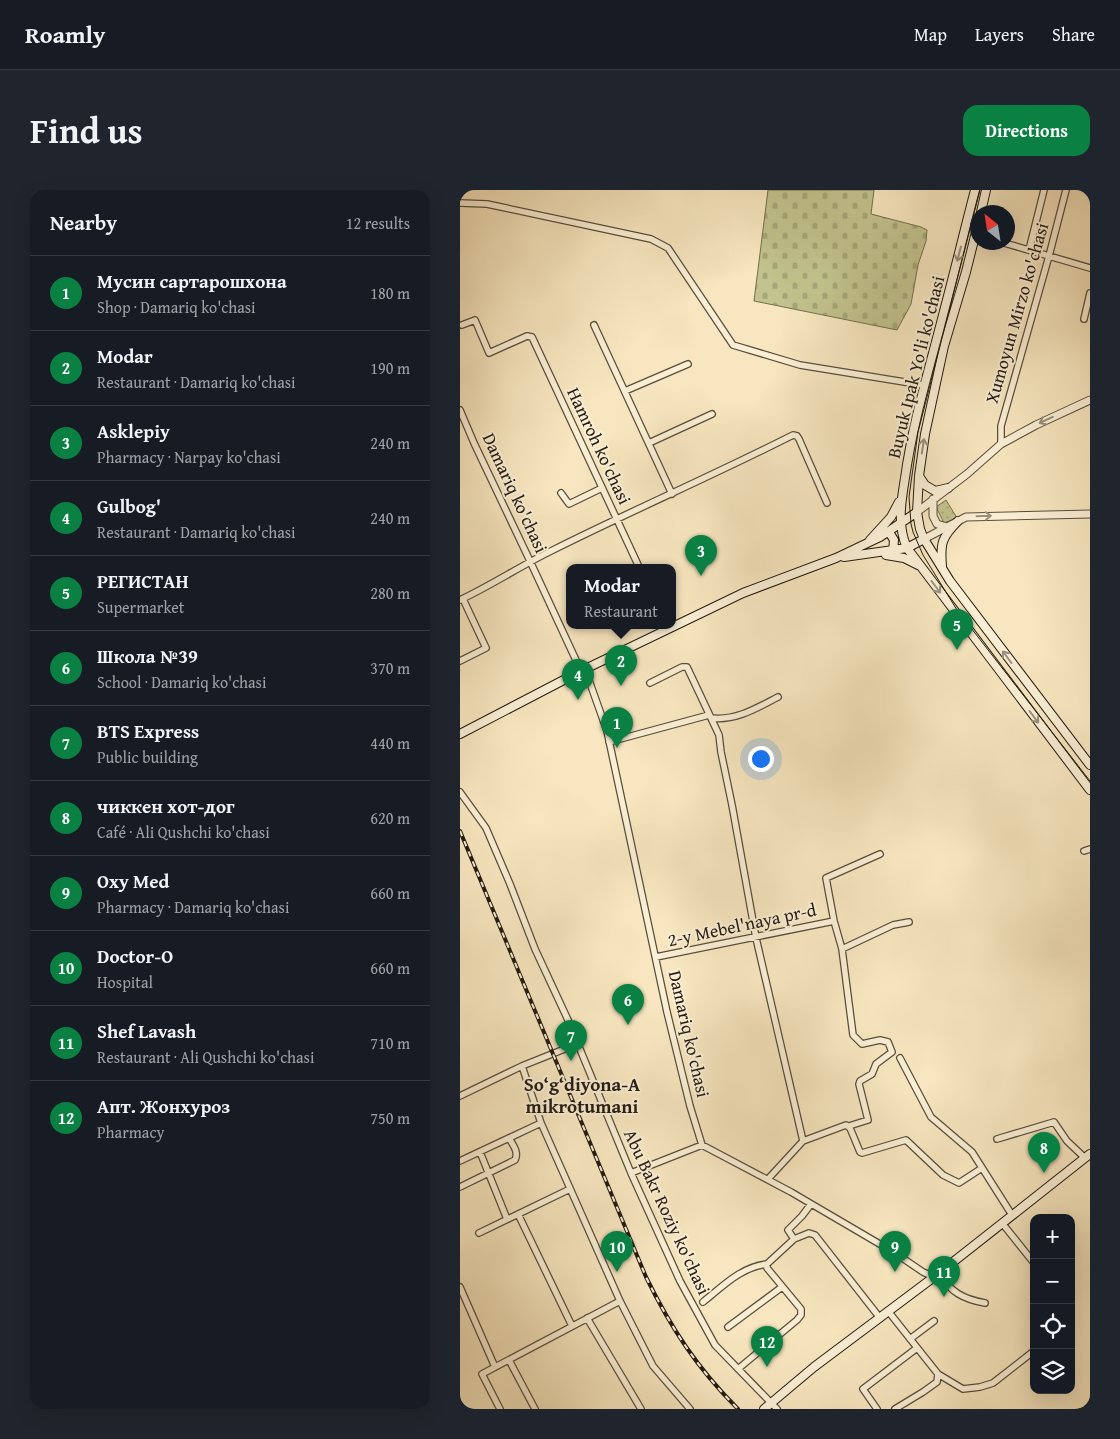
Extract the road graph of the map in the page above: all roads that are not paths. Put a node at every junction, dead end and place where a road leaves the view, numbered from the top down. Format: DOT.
graph roads {
  1 [pos="975,190"];
  2 [pos="986,190"];
  3 [pos="1044,190"];
  4 [pos="1066,190"];
  5 [pos="460,203"];
  6 [pos="983,205"];
  7 [pos="1015,246"];
  8 [pos="972,250"];
  9 [pos="1029,250"];
  10 [pos="1050,256"];
  11 [pos="1090,268"];
  12 [pos="1090,293"];
  13 [pos="1089,301"];
  14 [pos="1084,319"];
  15 [pos="461,324"];
  16 [pos="594,325"];
  17 [pos="688,364"];
  18 [pos="923,385"];
  19 [pos="625,391"];
  20 [pos="1090,400"];
  21 [pos="460,410"];
  22 [pos="712,414"];
  23 [pos="649,443"];
  24 [pos="1001,444"];
  25 [pos="919,476"];
  26 [pos="602,488"];
  27 [pos="948,488"];
  28 [pos="561,493"];
  29 [pos="672,494"];
  30 [pos="902,496"];
  31 [pos="933,499"];
  32 [pos="827,503"];
  33 [pos="917,512"];
  34 [pos="1090,514"];
  35 [pos="616,519"];
  36 [pos="958,521"];
  37 [pos="900,524"];
  38 [pos="946,527"];
  39 [pos="889,532"];
  40 [pos="924,539"];
  41 [pos="862,546"];
  42 [pos="907,548"];
  43 [pos="893,551"];
  44 [pos="872,554"];
  45 [pos="836,558"];
  46 [pos="530,561"];
  47 [pos="638,564"];
  48 [pos="920,566"];
  49 [pos="942,568"];
  50 [pos="462,599"];
  51 [pos="676,623"];
  52 [pos="663,629"];
  53 [pos="460,662"];
  54 [pos="583,670"];
  55 [pos="650,683"];
  56 [pos="778,697"];
  57 [pos="710,716"];
  58 [pos="460,734"];
  59 [pos="609,742"];
  60 [pos="1090,765"];
  61 [pos="1090,790"];
  62 [pos="460,792"];
  63 [pos="880,854"];
  64 [pos="834,921"];
  65 [pos="909,922"];
  66 [pos="756,938"];
  67 [pos="842,949"];
  68 [pos="656,958"];
  69 [pos="577,1044"];
  70 [pos="900,1058"];
  71 [pos="522,1066"];
  72 [pos="460,1096"];
  73 [pos="541,1123"];
  74 [pos="849,1126"];
  75 [pos="510,1138"];
  76 [pos="997,1139"];
  77 [pos="803,1141"];
  78 [pos="702,1145"];
  79 [pos="480,1152"];
  80 [pos="1088,1156"];
  81 [pos="460,1161"];
  82 [pos="982,1168"];
  83 [pos="489,1173"];
  84 [pos="631,1173"];
  85 [pos="768,1179"];
  86 [pos="460,1188"];
  87 [pos="570,1189"];
  88 [pos="812,1204"];
  89 [pos="518,1214"];
  90 [pos="1012,1215"];
  91 [pos="507,1219"];
  92 [pos="1002,1223"];
  93 [pos="479,1233"];
  94 [pos="794,1239"];
  95 [pos="1031,1259"];
  96 [pos="767,1264"];
  97 [pos="936,1276"];
  98 [pos="460,1287"];
  99 [pos="782,1287"];
  100 [pos="620,1301"];
  101 [pos="703,1302"];
  102 [pos="985,1303"];
  103 [pos="888,1311"];
  104 [pos="587,1318"];
  105 [pos="880,1318"];
  106 [pos="934,1321"];
  107 [pos="572,1326"];
  108 [pos="728,1327"];
  109 [pos="910,1339"];
  110 [pos="917,1348"];
  111 [pos="1030,1354"];
  112 [pos="509,1360"];
  113 [pos="495,1367"];
  114 [pos="738,1369"];
  115 [pos="938,1374"];
  116 [pos="770,1402"];
  117 [pos="500,1409"];
  118 [pos="535,1409"];
  119 [pos="641,1409"];
  120 [pos="690,1409"];
  121 [pos="764,1409"];
  122 [pos="777,1409"];
  123 [pos="877,1409"];
  124 [pos="895,1409"];
  1 -- 18 [label="main road, Buyuk Ipak Yo'li ko'chasi, one-way"];
  2 -- 6 [label="main road"];
  3 -- 9 [label="street"];
  4 -- 10 [label="street, Xumoyun Mirzo ko'chasi"];
  5 -- 18 [label="street"];
  7 -- 9 [label="street"];
  25 -- 8 [label="main road, Buyuk Ipak Yo'li ko'chasi, one-way"];
  9 -- 10 [label="street"];
  10 -- 11 [label="street"];
  10 -- 24 [label="street, Xumoyun Mirzo ko'chasi"];
  12 -- 13 [label="street"];
  13 -- 14 [label="street"];
  15 -- 26 [label="street, Hamroh ko'chasi"];
  16 -- 19 [label="street"];
  17 -- 19 [label="street"];
  18 -- 30 [label="main road, Buyuk Ipak Yo'li ko'chasi"];
  19 -- 23 [label="street"];
  20 -- 24 [label="street, one-way"];
  21 -- 46 [label="street, Damariq ko'chasi"];
  22 -- 23 [label="street"];
  23 -- 29 [label="street"];
  24 -- 27 [label="street"];
  25 -- 27 [label="main road"];
  25 -- 33 [label="main road, Buyuk Ipak Yo'li ko'chasi"];
  26 -- 28 [label="street"];
  26 -- 35 [label="street, Hamroh ko'chasi"];
  27 -- 31 [label="street"];
  29 -- 32 [label="street"];
  29 -- 35 [label="street"];
  30 -- 37 [label="main road, Buyuk Ipak Yo'li ko'chasi"];
  30 -- 41 [label="main road"];
  31 -- 33 [label="street"];
  31 -- 38 [label="street"];
  33 -- 37 [label="main road"];
  33 -- 40 [label="main road, Buyuk Ipak Yo'li ko'chasi"];
  36 -- 34 [label="street, one-way"];
  35 -- 46 [label="street"];
  35 -- 47 [label="street, Hamroh ko'chasi"];
  36 -- 38 [label="street"];
  36 -- 49 [label="main road"];
  37 -- 39 [label="main road"];
  37 -- 42 [label="main road, Buyuk Ipak Yo'li ko'chasi"];
  38 -- 40 [label="street"];
  39 -- 41 [label="main road"];
  39 -- 43 [label="main road"];
  40 -- 42 [label="main road"];
  40 -- 49 [label="main road, Buyuk Ipak Yo'li ko'chasi"];
  41 -- 45 [label="main road"];
  42 -- 43 [label="main road"];
  42 -- 48 [label="main road, Buyuk Ipak Yo'li ko'chasi"];
  43 -- 44 [label="main road"];
  44 -- 45 [label="main road"];
  44 -- 48 [label="main road"];
  45 -- 51 [label="main road"];
  46 -- 50 [label="street"];
  46 -- 54 [label="street, Damariq ko'chasi"];
  48 -- 61 [label="main road, Buyuk Ipak Yo'li ko'chasi, one-way"];
  60 -- 49 [label="main road, Buyuk Ipak Yo'li ko'chasi, one-way"];
  50 -- 53 [label="street"];
  52 -- 54 [label="main road"];
  54 -- 58 [label="main road"];
  54 -- 59 [label="street, Damariq ko'chasi"];
  55 -- 57 [label="street"];
  56 -- 57 [label="street"];
  57 -- 59 [label="street"];
  57 -- 66 [label="street"];
  59 -- 68 [label="street, Damariq ko'chasi"];
  62 -- 69 [label="street, Abu Bakr Roziy ko'chasi"];
  63 -- 64 [label="street"];
  64 -- 66 [label="street, 2-y Mebel'naya pr-d"];
  64 -- 67 [label="street"];
  65 -- 67 [label="street"];
  66 -- 68 [label="street, 2-y Mebel'naya pr-d"];
  66 -- 77 [label="street"];
  67 -- 74 [label="street"];
  68 -- 78 [label="street, Damariq ko'chasi"];
  69 -- 71 [label="street"];
  69 -- 84 [label="street, Abu Bakr Roziy ko'chasi"];
  70 -- 82 [label="street"];
  71 -- 72 [label="street"];
  71 -- 73 [label="street"];
  73 -- 75 [label="street"];
  73 -- 87 [label="street"];
  74 -- 77 [label="street"];
  74 -- 82 [label="street"];
  75 -- 79 [label="street"];
  75 -- 83 [label="street"];
  76 -- 80 [label="street"];
  77 -- 85 [label="street"];
  78 -- 84 [label="street"];
  78 -- 85 [label="street"];
  79 -- 81 [label="street"];
  79 -- 83 [label="street"];
  80 -- 90 [label="main road"];
  82 -- 90 [label="street"];
  83 -- 86 [label="street"];
  83 -- 91 [label="street"];
  84 -- 114 [label="street, Abu Bakr Roziy ko'chasi"];
  85 -- 88 [label="street"];
  87 -- 89 [label="street"];
  87 -- 100 [label="street"];
  88 -- 94 [label="street"];
  88 -- 97 [label="street"];
  89 -- 91 [label="street"];
  89 -- 107 [label="street"];
  90 -- 92 [label="main road"];
  91 -- 93 [label="street"];
  92 -- 95 [label="street"];
  92 -- 97 [label="main road"];
  94 -- 96 [label="street"];
  94 -- 105 [label="street"];
  96 -- 99 [label="street"];
  96 -- 101 [label="street"];
  97 -- 102 [label="street"];
  97 -- 103 [label="main road"];
  98 -- 113 [label="street"];
  99 -- 108 [label="street"];
  99 -- 114 [label="street"];
  100 -- 104 [label="street"];
  100 -- 120 [label="street"];
  103 -- 105 [label="main road"];
  103 -- 109 [label="street"];
  104 -- 107 [label="street"];
  104 -- 119 [label="street"];
  105 -- 116 [label="main road"];
  106 -- 109 [label="street"];
  107 -- 112 [label="street"];
  109 -- 110 [label="street"];
  110 -- 115 [label="street"];
  110 -- 123 [label="street"];
  111 -- 115 [label="street"];
  112 -- 113 [label="street"];
  112 -- 118 [label="street"];
  113 -- 117 [label="street"];
  114 -- 116 [label="street, Abu Bakr Roziy ko'chasi"];
  115 -- 124 [label="street"];
  116 -- 121 [label="main road"];
  116 -- 122 [label="street, Abu Bakr Roziy ko'chasi"];
}
